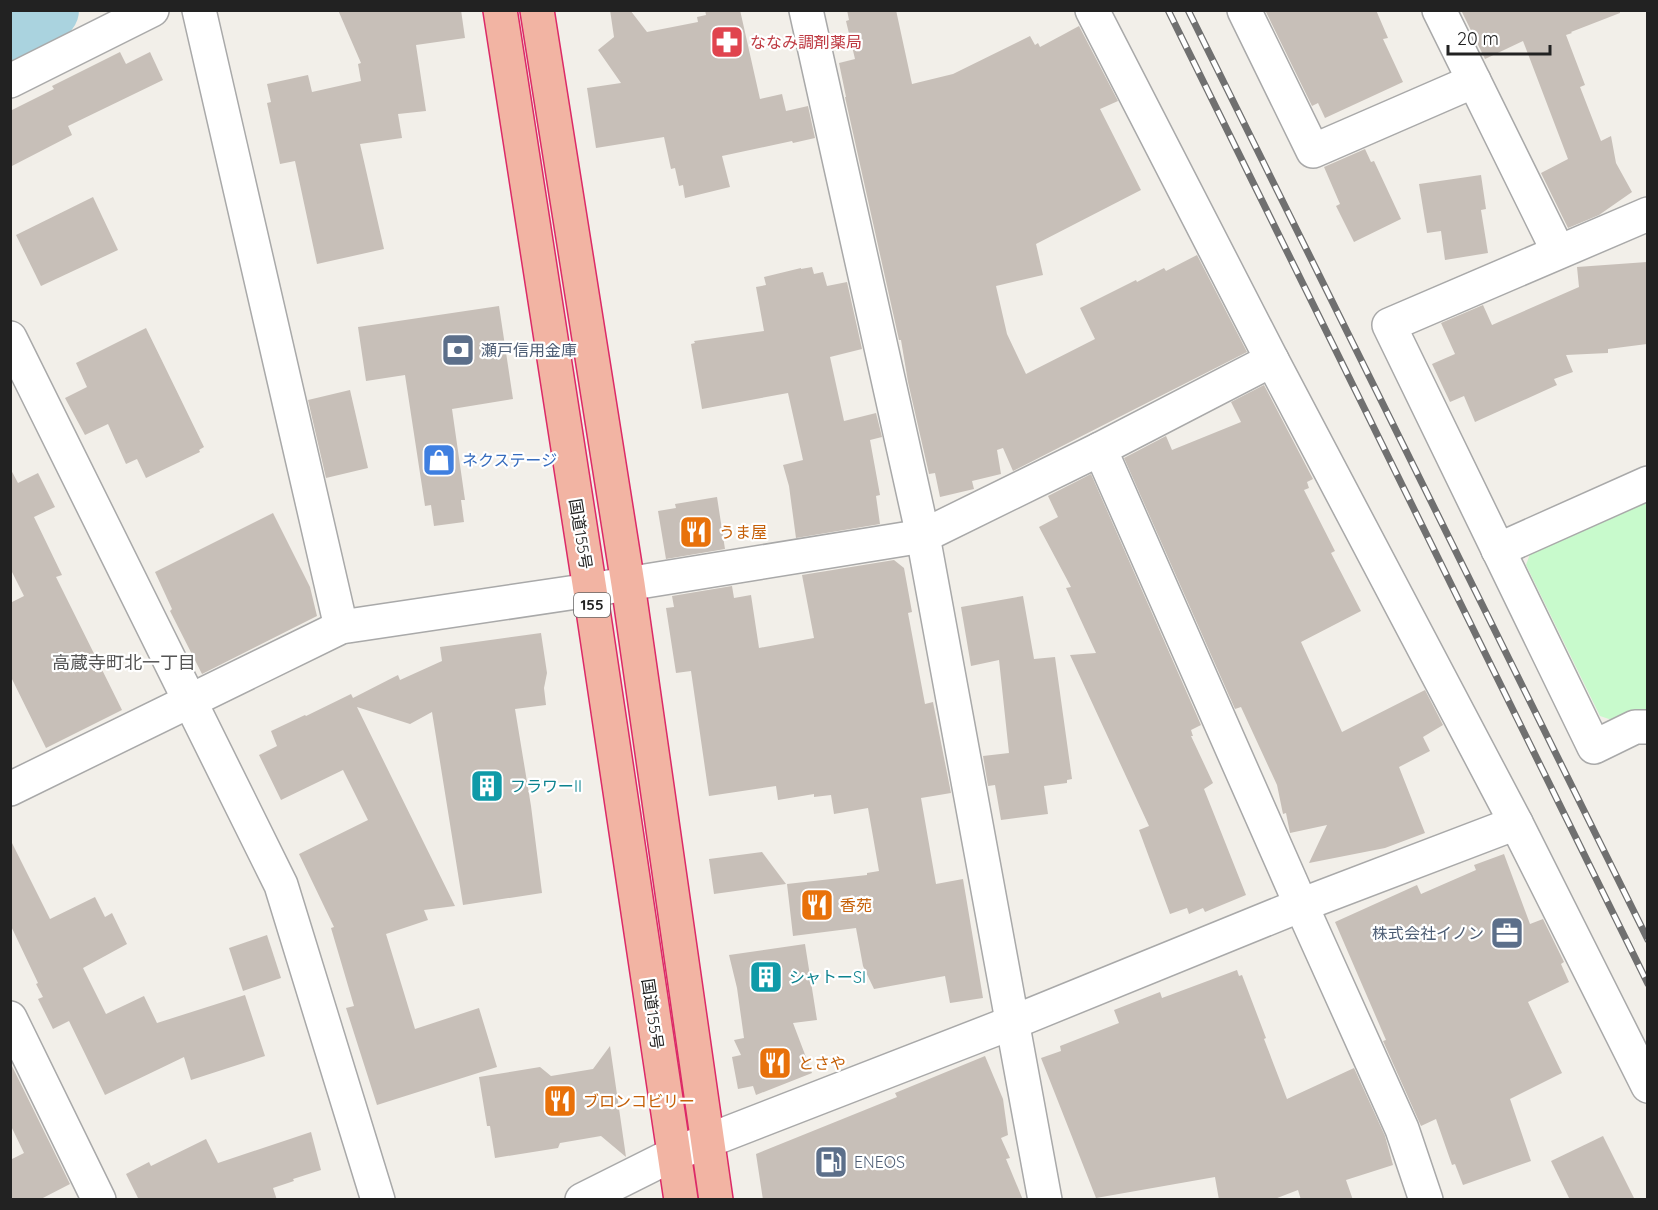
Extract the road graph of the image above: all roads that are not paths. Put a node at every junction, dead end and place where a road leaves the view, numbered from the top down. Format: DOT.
graph roads {
  1 [pos="152,10"];
  2 [pos="199,10"];
  3 [pos="500,10"];
  4 [pos="537,10"];
  5 [pos="806,10"];
  6 [pos="1092,10"];
  7 [pos="1244,10"];
  8 [pos="1439,10"];
  9 [pos="10,81"];
  10 [pos="1474,81"];
  11 [pos="1647,214"];
  12 [pos="1558,251"];
  13 [pos="10,338"];
  14 [pos="1272,360"];
  15 [pos="1100,449"];
  16 [pos="1647,483"];
  17 [pos="923,536"];
  18 [pos="1498,550"];
  19 [pos="628,584"];
  20 [pos="590,590"];
  21 [pos="341,627"];
  22 [pos="189,702"];
  23 [pos="1647,727"];
  24 [pos="10,789"];
  25 [pos="1516,823"];
  26 [pos="1301,905"];
  27 [pos="10,1018"];
  28 [pos="1011,1023"];
  29 [pos="1647,1086"];
  30 [pos="707,1141"];
  31 [pos="674,1154"];
  32 [pos="99,1200"];
  33 [pos="378,1200"];
  34 [pos="582,1200"];
  35 [pos="681,1200"];
  36 [pos="716,1200"];
  37 [pos="1045,1200"];
  38 [pos="1426,1200"];
  1 -- 9 [label="street"];
  2 -- 21 [label="street"];
  3 -- 20 [label="highway, 国道155号 / 155"];
  4 -- 19 [label="highway, 155"];
  5 -- 17 [label="street"];
  6 -- 14 [label="street"];
  7 -- 10 [label="street"];
  8 -- 10 [label="street"];
  10 -- 12 [label="street"];
  11 -- 12 [label="street"];
  12 -- 18 [label="street"];
  13 -- 22 [label="street"];
  14 -- 15 [label="street"];
  14 -- 25 [label="street"];
  15 -- 17 [label="street"];
  15 -- 26 [label="street"];
  16 -- 18 [label="street"];
  17 -- 19 [label="street"];
  17 -- 28 [label="street"];
  18 -- 23 [label="street"];
  19 -- 20 [label="street"];
  19 -- 30 [label="highway, 155"];
  20 -- 21 [label="street"];
  20 -- 31 [label="highway, 国道155号 / 155"];
  21 -- 22 [label="street"];
  22 -- 24 [label="street"];
  22 -- 33 [label="street"];
  25 -- 26 [label="street"];
  25 -- 29 [label="street"];
  26 -- 28 [label="street"];
  26 -- 38 [label="street"];
  27 -- 32 [label="street"];
  28 -- 30 [label="street"];
  28 -- 37 [label="street"];
  30 -- 31 [label="street"];
  30 -- 36 [label="highway, 155"];
  31 -- 34 [label="street"];
  31 -- 35 [label="highway, 国道155号 / 155"];
}
